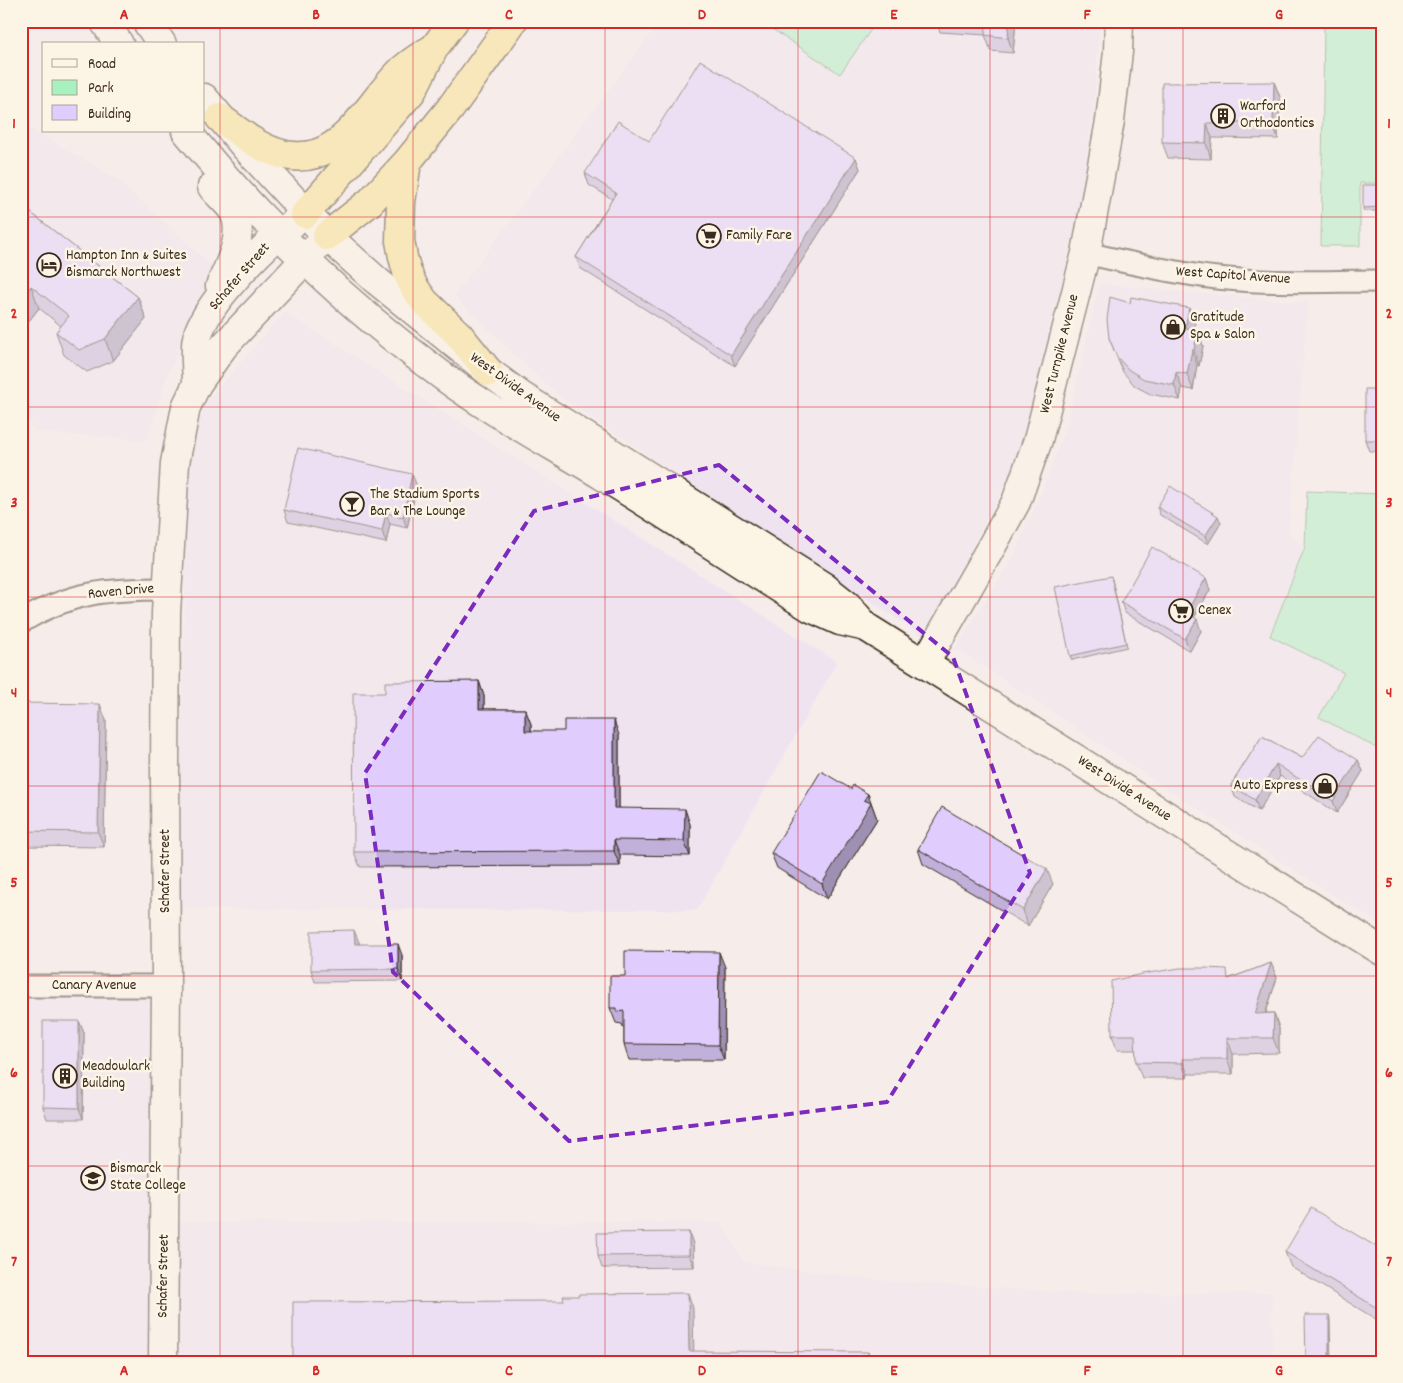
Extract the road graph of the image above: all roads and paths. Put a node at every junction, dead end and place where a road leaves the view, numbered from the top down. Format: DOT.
graph roads {
  1 [pos="104,21"];
  2 [pos="146,21"];
  3 [pos="454,21"];
  4 [pos="513,21"];
  5 [pos="1119,21"];
  6 [pos="118,42"];
  7 [pos="161,42"];
  8 [pos="434,48"];
  9 [pos="212,108"];
  10 [pos="187,132"];
  11 [pos="408,162"];
  12 [pos="305,214"];
  13 [pos="278,234"];
  14 [pos="327,236"];
  15 [pos="1086,253"];
  16 [pos="305,259"];
  17 [pos="1382,280"];
  18 [pos="207,315"];
  19 [pos="489,372"];
  20 [pos="197,384"];
  21 [pos="167,589"];
  22 [pos="21,622"];
  23 [pos="866,627"];
  24 [pos="925,663"];
  25 [pos="1382,951"];
  26 [pos="21,986"];
  27 [pos="166,986"];
  28 [pos="163,1362"];
  1 -- 6 [label="street"];
  2 -- 7 [label="street"];
  3 -- 8 [label="highway"];
  4 -- 11 [label="highway"];
  5 -- 15 [label="street, West Turnpike Avenue"];
  8 -- 9 [label="highway"];
  8 -- 12 [label="highway"];
  9 -- 12 [label="street, West Divide Avenue"];
  10 -- 13 [label="street, West Divide Avenue"];
  10 -- 18 [label="street"];
  11 -- 14 [label="highway"];
  11 -- 19 [label="highway"];
  12 -- 13 [label="street, Schafer Street"];
  12 -- 14 [label="street, West Divide Avenue"];
  13 -- 16 [label="street, West Divide Avenue"];
  13 -- 18 [label="street, Schafer Street"];
  14 -- 16 [label="street, Schafer Street"];
  14 -- 19 [label="street, West Divide Avenue"];
  15 -- 17 [label="street, West Capitol Avenue"];
  15 -- 24 [label="street, West Turnpike Avenue"];
  16 -- 20 [label="street, Schafer Street"];
  16 -- 23 [label="street, West Divide Avenue"];
  18 -- 20 [label="street, Schafer Street"];
  19 -- 23 [label="street, West Divide Avenue"];
  20 -- 21 [label="street, Schafer Street"];
  21 -- 22 [label="street, Raven Drive"];
  21 -- 27 [label="street, Schafer Street"];
  23 -- 24 [label="street, West Divide Avenue"];
  24 -- 25 [label="street, West Divide Avenue"];
  26 -- 27 [label="street, Canary Avenue"];
  27 -- 28 [label="street, Schafer Street"];
}
